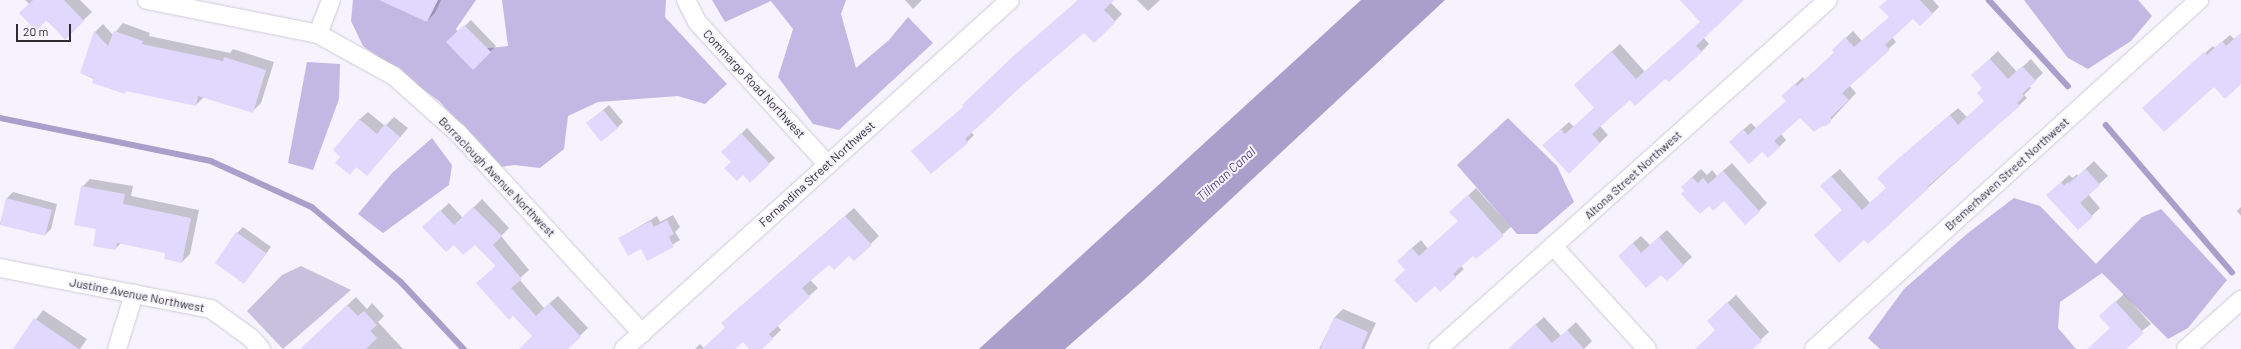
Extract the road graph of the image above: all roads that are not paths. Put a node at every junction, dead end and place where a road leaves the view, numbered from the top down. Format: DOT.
graph roads {
  1 [pos="147,0"];
  2 [pos="331,0"];
  3 [pos="686,0"];
  4 [pos="1010,0"];
  5 [pos="1828,0"];
  6 [pos="2199,0"];
  7 [pos="318,34"];
  8 [pos="828,165"];
  9 [pos="1553,246"];
  10 [pos="0,268"];
  11 [pos="134,294"];
  12 [pos="2241,300"];
  13 [pos="642,333"];
  14 [pos="117,349"];
  15 [pos="261,349"];
  16 [pos="624,349"];
  17 [pos="1438,349"];
  18 [pos="1647,349"];
  19 [pos="1814,349"];
  20 [pos="2186,349"];
  1 -- 7 [label="street, Borraclough Avenue Northwest"];
  2 -- 7 [label="street"];
  3 -- 8 [label="street, Commargo Road Northwest"];
  4 -- 8 [label="street, Fernandina Street Northwest"];
  5 -- 9 [label="street, Altona Street Northwest"];
  6 -- 19 [label="street, Bremerhaven Street Northwest"];
  7 -- 13 [label="street, Borraclough Avenue Northwest"];
  8 -- 13 [label="street, Fernandina Street Northwest"];
  9 -- 17 [label="street, Altona Street Northwest"];
  9 -- 18 [label="street"];
  10 -- 11 [label="street, Justine Avenue Northwest"];
  11 -- 14 [label="street"];
  11 -- 15 [label="street, Justine Avenue Northwest"];
  12 -- 20 [label="street"];
  13 -- 16 [label="street, Fernandina Street Northwest"];
}
